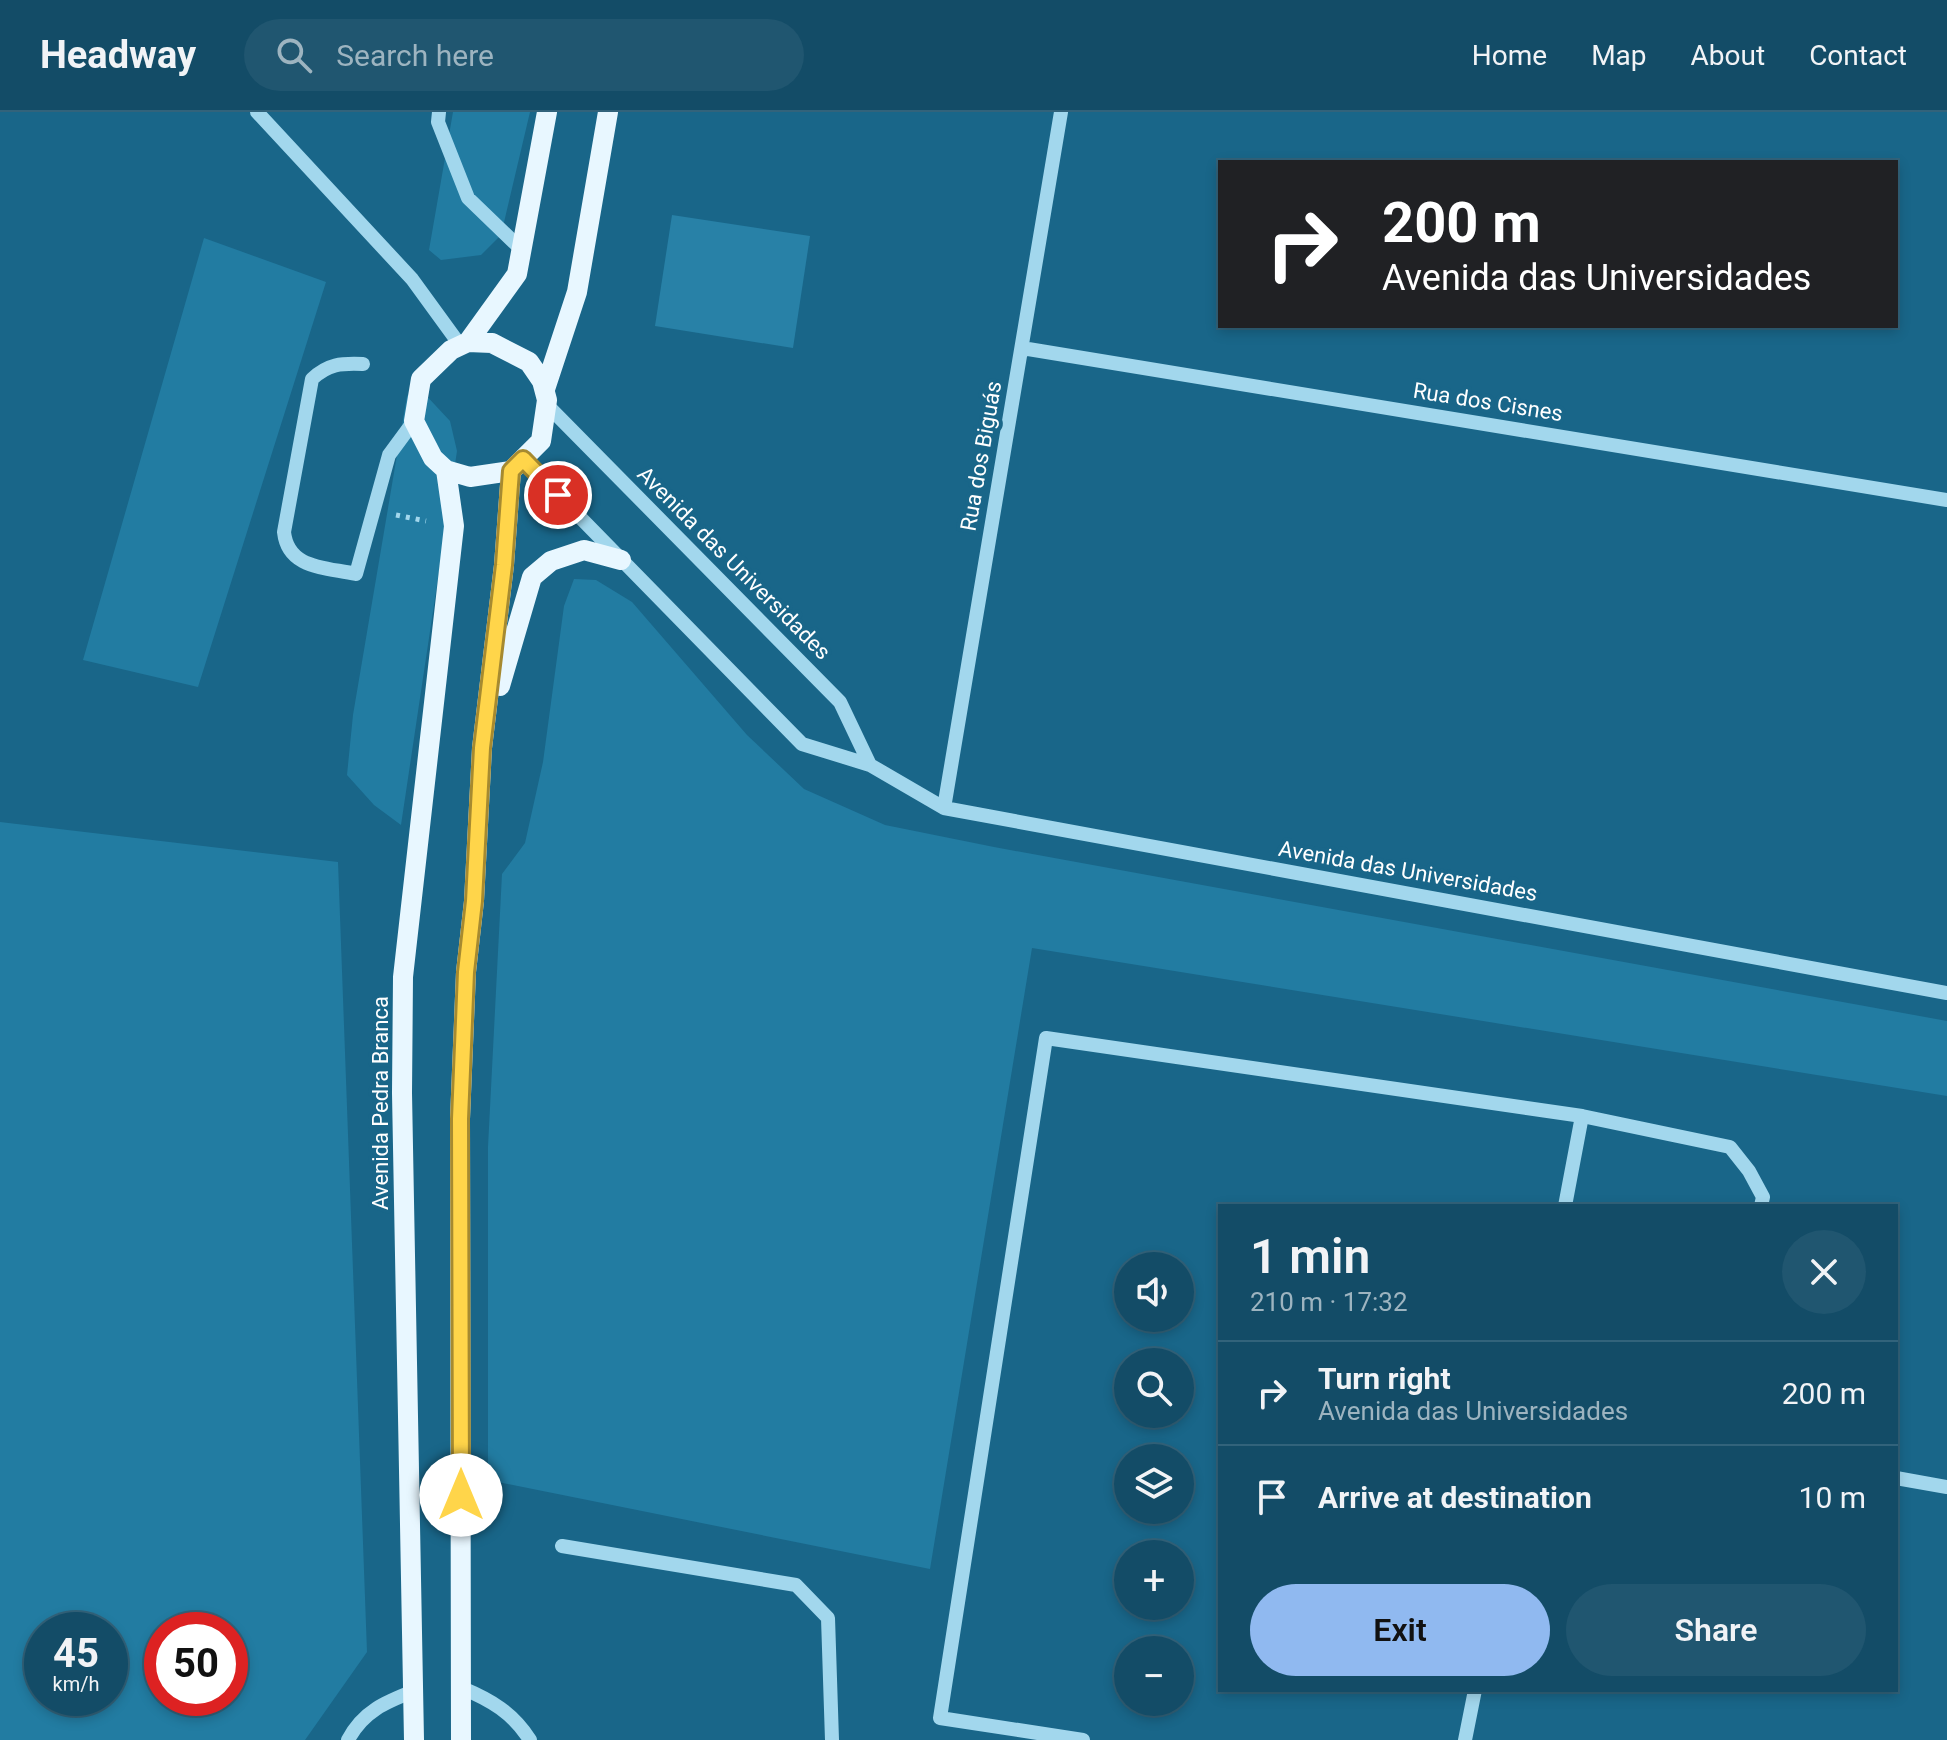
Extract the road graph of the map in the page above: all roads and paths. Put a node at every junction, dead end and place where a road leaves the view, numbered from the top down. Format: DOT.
graph roads {
  1 [pos="257,112"];
  2 [pos="439,112"];
  3 [pos="547,112"];
  4 [pos="608,112"];
  5 [pos="1061,112"];
  6 [pos="521,249"];
  7 [pos="464,344"];
  8 [pos="1022,348"];
  9 [pos="363,364"];
  10 [pos="546,397"];
  11 [pos="414,421"];
  12 [pos="517,465"];
  13 [pos="446,470"];
  14 [pos="1947,500"];
  15 [pos="621,560"];
  16 [pos="482,748"];
  17 [pos="870,765"];
  18 [pos="944,808"];
  19 [pos="1947,993"];
  20 [pos="1582,1116"];
  21 [pos="1565,1204"];
  22 [pos="1761,1204"];
  23 [pos="1898,1478"];
  24 [pos="1947,1487"];
  25 [pos="562,1546"];
  26 [pos="462,1688"];
  27 [pos="414,1691"];
  28 [pos="1475,1692"];
  29 [pos="348,1740"];
  30 [pos="414,1740"];
  31 [pos="461,1740"];
  32 [pos="530,1740"];
  33 [pos="832,1740"];
  34 [pos="1083,1740"];
  35 [pos="1465,1740"];
  1 -- 7 [label="street"];
  2 -- 6 [label="street"];
  3 -- 6 [label="main road"];
  4 -- 10 [label="main road"];
  5 -- 8 [label="street, Rua dos Biguás"];
  6 -- 7 [label="main road"];
  7 -- 10 [label="main road"];
  7 -- 11 [label="main road"];
  8 -- 14 [label="street, Rua dos Cisnes"];
  8 -- 18 [label="street, Rua dos Biguás"];
  9 -- 11 [label="street"];
  10 -- 12 [label="main road"];
  10 -- 17 [label="street, Avenida das Universidades"];
  11 -- 13 [label="main road"];
  12 -- 13 [label="main road"];
  12 -- 15 [label="street, Avenida das Universidades"];
  12 -- 16 [label="main road"];
  13 -- 27 [label="main road, Avenida Pedra Branca"];
  15 -- 16 [label="main road"];
  15 -- 17 [label="street, Avenida das Universidades"];
  16 -- 26 [label="main road"];
  17 -- 18 [label="street, Avenida das Universidades"];
  18 -- 19 [label="street, Avenida das Universidades"];
  20 -- 21 [label="street"];
  20 -- 22 [label="street"];
  20 -- 34 [label="street"];
  23 -- 24 [label="street"];
  25 -- 33 [label="street"];
  26 -- 31 [label="main road"];
  26 -- 32 [label="street"];
  27 -- 29 [label="street"];
  27 -- 30 [label="main road, Avenida Pedra Branca"];
  28 -- 35 [label="street"];
}
